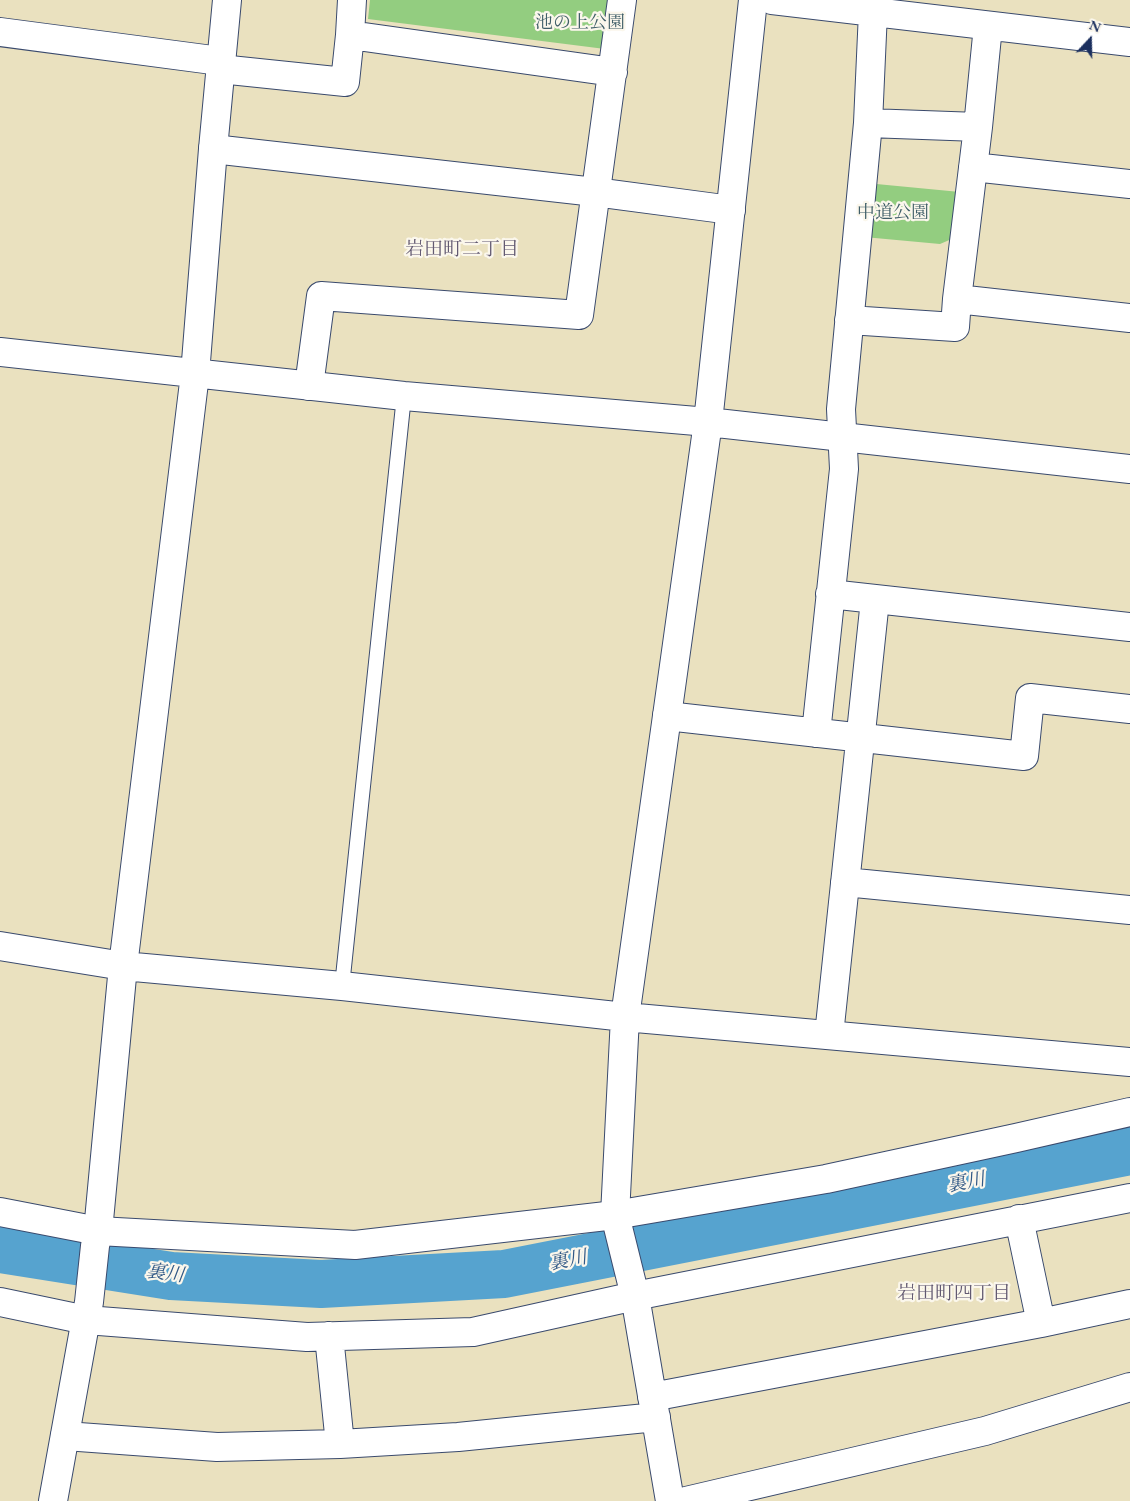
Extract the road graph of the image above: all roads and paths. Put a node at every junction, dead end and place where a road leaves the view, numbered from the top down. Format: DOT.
graph roads {
  1 [pos="227,0"];
  2 [pos="352,0"];
  3 [pos="622,0"];
  4 [pos="753,0"];
  5 [pos="772,0"];
  6 [pos="873,12"];
  7 [pos="988,26"];
  8 [pos="0,32"];
  9 [pos="350,35"];
  10 [pos="1130,42"];
  11 [pos="220,65"];
  12 [pos="613,72"];
  13 [pos="868,123"];
  14 [pos="978,128"];
  15 [pos="213,149"];
  16 [pos="973,167"];
  17 [pos="1130,184"];
  18 [pos="595,192"];
  19 [pos="731,210"];
  20 [pos="957,299"];
  21 [pos="1130,318"];
  22 [pos="849,320"];
  23 [pos="0,352"];
  24 [pos="195,374"];
  25 [pos="309,386"];
  26 [pos="404,396"];
  27 [pos="708,422"];
  28 [pos="843,436"];
  29 [pos="1130,469"];
  30 [pos="830,594"];
  31 [pos="875,600"];
  32 [pos="1130,627"];
  33 [pos="1130,709"];
  34 [pos="667,716"];
  35 [pos="816,733"];
  36 [pos="860,738"];
  37 [pos="845,882"];
  38 [pos="1130,910"];
  39 [pos="0,946"];
  40 [pos="123,966"];
  41 [pos="342,986"];
  42 [pos="625,1017"];
  43 [pos="829,1035"];
  44 [pos="1130,1062"];
  45 [pos="1130,1112"];
  46 [pos="1130,1198"];
  47 [pos="0,1212"];
  48 [pos="1019,1219"];
  49 [pos="616,1220"];
  50 [pos="96,1239"];
  51 [pos="632,1286"];
  52 [pos="0,1302"];
  53 [pos="1130,1304"];
  54 [pos="88,1311"];
  55 [pos="1041,1324"];
  56 [pos="329,1336"];
  57 [pos="1130,1387"];
  58 [pos="654,1407"];
  59 [pos="65,1436"];
  60 [pos="340,1444"];
  61 [pos="53,1501"];
  62 [pos="670,1501"];
  63 [pos="686,1501"];
  1 -- 11 [label="street"];
  2 -- 9 [label="street"];
  3 -- 12 [label="street"];
  4 -- 19 [label="street"];
  5 -- 6 [label="street"];
  6 -- 7 [label="street"];
  6 -- 13 [label="street"];
  7 -- 10 [label="street"];
  7 -- 14 [label="street"];
  8 -- 11 [label="street"];
  9 -- 11 [label="street"];
  9 -- 12 [label="street"];
  11 -- 15 [label="street"];
  12 -- 18 [label="street"];
  13 -- 14 [label="street"];
  13 -- 22 [label="street"];
  14 -- 16 [label="street"];
  15 -- 18 [label="street"];
  15 -- 24 [label="street"];
  16 -- 17 [label="street"];
  16 -- 20 [label="street"];
  18 -- 19 [label="street"];
  18 -- 25 [label="street"];
  19 -- 27 [label="street"];
  20 -- 21 [label="street"];
  20 -- 22 [label="street"];
  22 -- 28 [label="street"];
  23 -- 24 [label="street"];
  24 -- 25 [label="street"];
  24 -- 40 [label="street"];
  25 -- 26 [label="street"];
  26 -- 27 [label="street"];
  26 -- 41 [label="lane"];
  27 -- 28 [label="street"];
  27 -- 34 [label="street"];
  28 -- 29 [label="street"];
  28 -- 30 [label="street"];
  30 -- 31 [label="street"];
  30 -- 35 [label="street"];
  31 -- 32 [label="street"];
  31 -- 36 [label="street"];
  33 -- 36 [label="street"];
  34 -- 35 [label="street"];
  34 -- 42 [label="street"];
  35 -- 36 [label="street"];
  36 -- 37 [label="street"];
  37 -- 38 [label="street"];
  37 -- 43 [label="street"];
  39 -- 40 [label="street"];
  40 -- 41 [label="street"];
  40 -- 50 [label="street"];
  41 -- 42 [label="street"];
  42 -- 43 [label="street"];
  42 -- 49 [label="street"];
  43 -- 44 [label="street"];
  45 -- 49 [label="street"];
  46 -- 48 [label="street"];
  47 -- 50 [label="street"];
  48 -- 51 [label="street"];
  48 -- 55 [label="street"];
  49 -- 50 [label="street"];
  49 -- 51 [label="street"];
  50 -- 54 [label="street"];
  51 -- 56 [label="street"];
  51 -- 58 [label="street"];
  52 -- 54 [label="street"];
  53 -- 55 [label="street"];
  54 -- 56 [label="street"];
  54 -- 59 [label="street"];
  55 -- 58 [label="street"];
  56 -- 60 [label="street"];
  57 -- 63 [label="street"];
  58 -- 60 [label="street"];
  58 -- 62 [label="street"];
  59 -- 60 [label="street"];
  59 -- 61 [label="street"];
}
